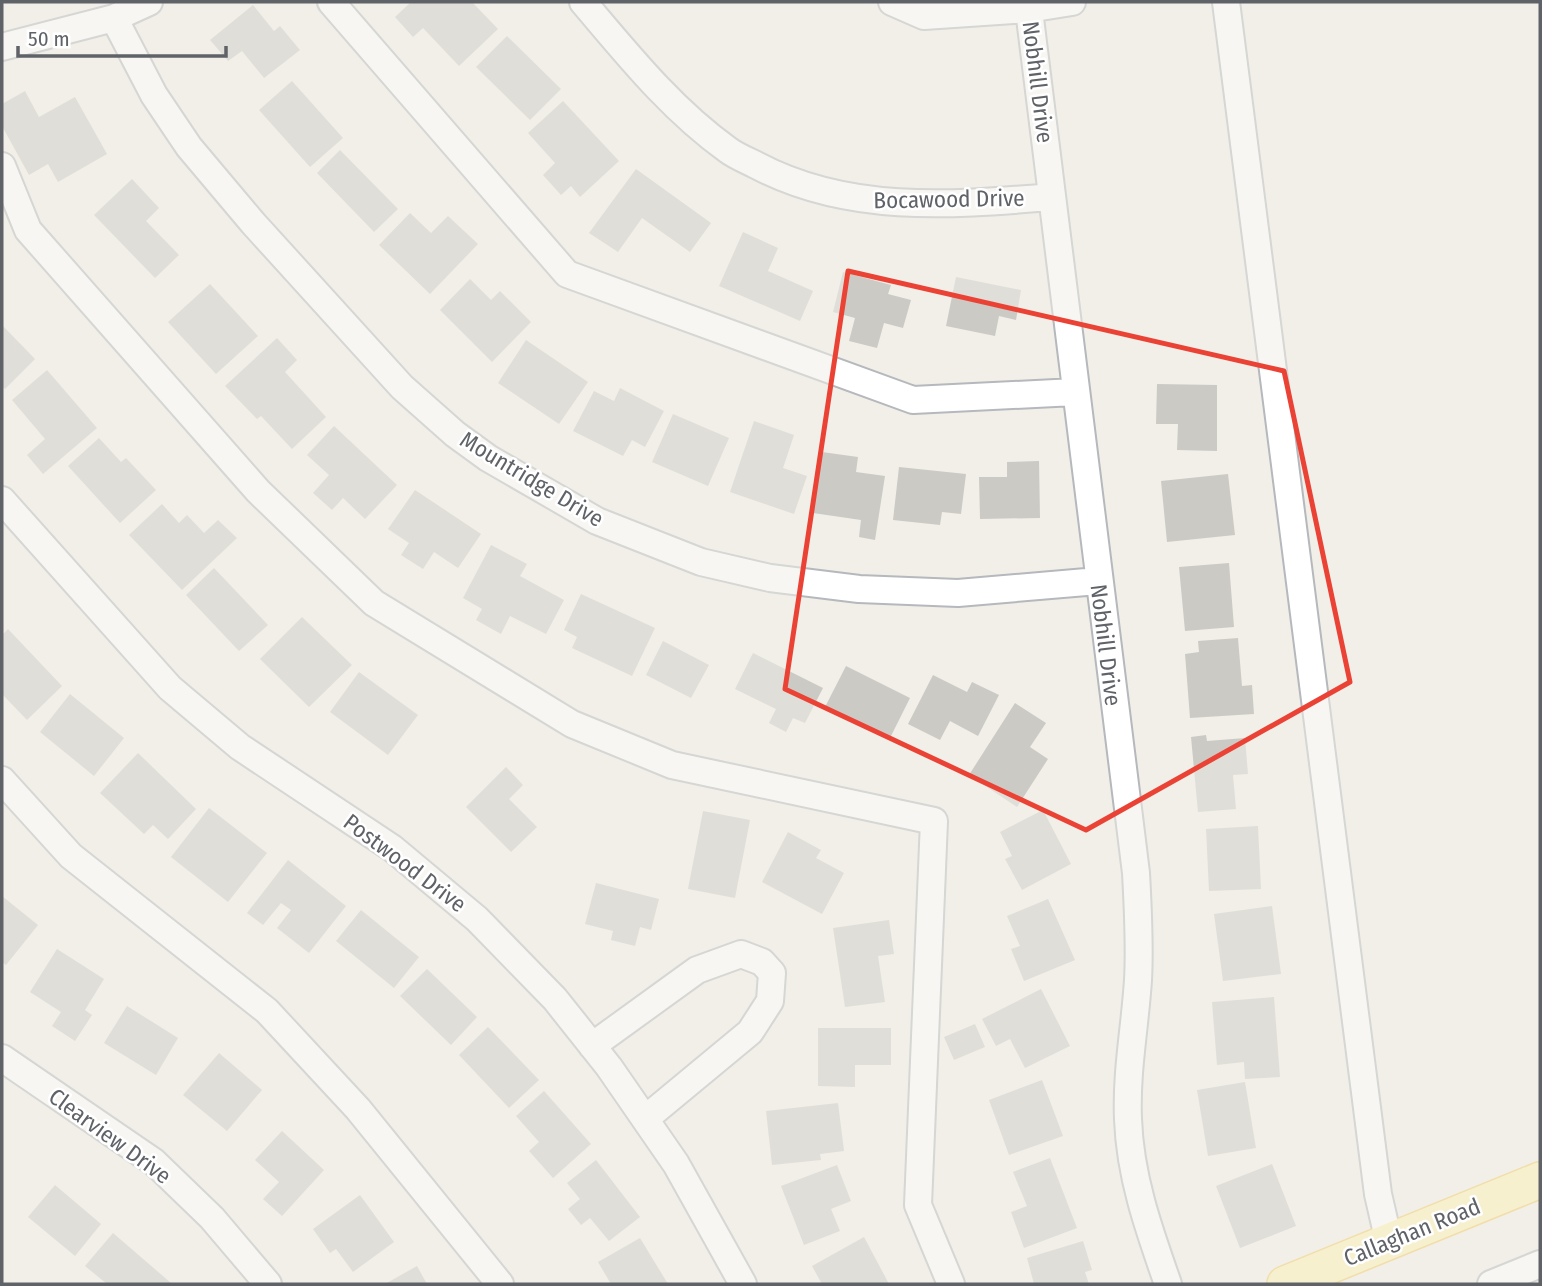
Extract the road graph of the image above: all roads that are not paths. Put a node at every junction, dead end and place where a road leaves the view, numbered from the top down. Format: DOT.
graph roads {
  1 [pos="149,2"];
  2 [pos="331,2"];
  3 [pos="583,2"];
  4 [pos="892,2"];
  5 [pos="1072,2"];
  6 [pos="1226,2"];
  7 [pos="1028,5"];
  8 [pos="114,18"];
  9 [pos="2,47"];
  10 [pos="2,166"];
  11 [pos="1052,197"];
  12 [pos="1075,392"];
  13 [pos="2,500"];
  14 [pos="1098,581"];
  15 [pos="2,780"];
  16 [pos="592,1046"];
  17 [pos="2,1058"];
  18 [pos="645,1119"];
  19 [pos="1540,1180"];
  20 [pos="1389,1242"];
  21 [pos="1540,1264"];
  22 [pos="268,1284"];
  23 [pos="500,1284"];
  24 [pos="743,1284"];
  25 [pos="951,1284"];
  26 [pos="1168,1284"];
  27 [pos="1285,1284"];
  28 [pos="1491,1284"];
  1 -- 8 [label="street"];
  2 -- 12 [label="street"];
  3 -- 11 [label="street, Bocawood Drive"];
  4 -- 7 [label="street"];
  5 -- 7 [label="street"];
  6 -- 20 [label="street"];
  7 -- 11 [label="street, Nobhill Drive"];
  8 -- 9 [label="street"];
  8 -- 14 [label="street, Mountridge Drive"];
  10 -- 25 [label="street"];
  11 -- 12 [label="street, Nobhill Drive"];
  12 -- 14 [label="street, Nobhill Drive"];
  13 -- 16 [label="street, Postwood Drive"];
  14 -- 26 [label="street, Nobhill Drive"];
  15 -- 23 [label="street"];
  16 -- 18 [label="street, Postwood Drive"];
  16 -- 18 [label="street"];
  17 -- 22 [label="street, Clearview Drive"];
  18 -- 24 [label="street, Postwood Drive"];
  19 -- 20 [label="main road, Callaghan Road"];
  20 -- 27 [label="main road, Callaghan Road"];
  21 -- 28 [label="street"];
}
